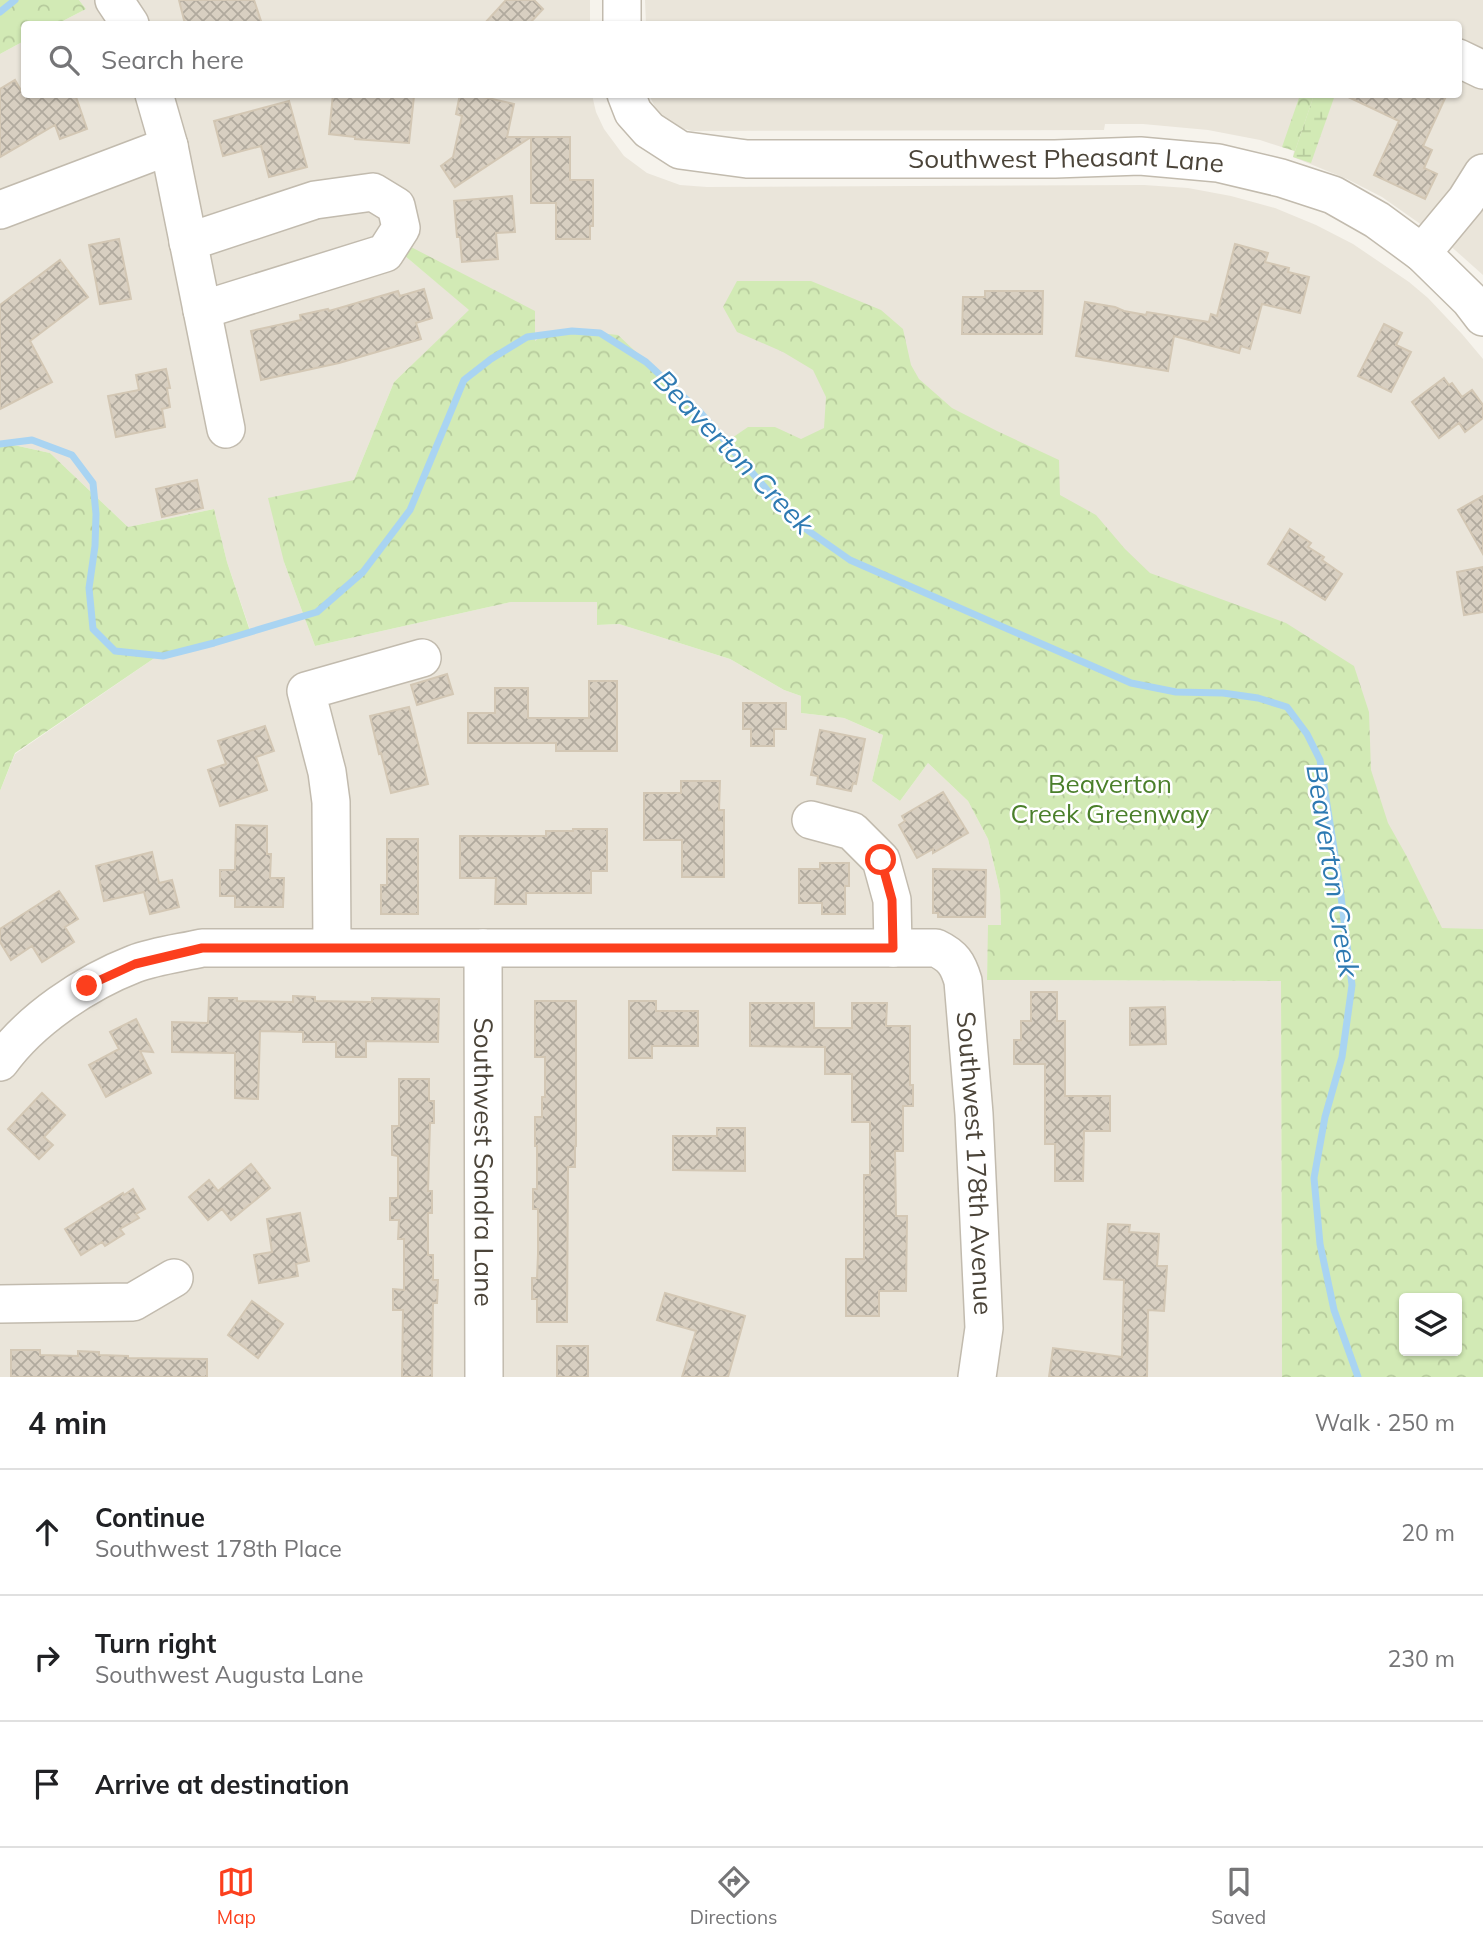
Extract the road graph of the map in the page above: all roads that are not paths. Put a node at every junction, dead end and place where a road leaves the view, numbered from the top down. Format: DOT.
graph roads {
  1 [pos="114,0"];
  2 [pos="622,0"];
  3 [pos="128,21"];
  4 [pos="622,21"];
  5 [pos="1462,60"];
  6 [pos="1483,70"];
  7 [pos="155,98"];
  8 [pos="628,98"];
  9 [pos="169,146"];
  10 [pos="1483,173"];
  11 [pos="0,209"];
  12 [pos="188,242"];
  13 [pos="1422,253"];
  14 [pos="202,310"];
  15 [pos="1483,317"];
  16 [pos="226,429"];
  17 [pos="422,658"];
  18 [pos="811,820"];
  19 [pos="332,947"];
  20 [pos="483,948"];
  21 [pos="893,948"];
  22 [pos="0,1062"];
  23 [pos="174,1278"];
  24 [pos="0,1304"];
  25 [pos="484,1377"];
  26 [pos="978,1377"];
  1 -- 3 [label="street"];
  2 -- 4 [label="street"];
  5 -- 6 [label="street"];
  7 -- 9 [label="street"];
  8 -- 13 [label="street, Southwest Pheasant Lane"];
  9 -- 11 [label="street"];
  9 -- 12 [label="street"];
  10 -- 13 [label="street"];
  12 -- 14 [label="street"];
  12 -- 14 [label="street"];
  13 -- 15 [label="street, Southwest Pheasant Lane"];
  14 -- 16 [label="street"];
  17 -- 19 [label="street"];
  18 -- 21 [label="street"];
  19 -- 20 [label="street"];
  19 -- 22 [label="street"];
  20 -- 21 [label="street"];
  20 -- 25 [label="street, Southwest Sandra Lane"];
  21 -- 26 [label="street, Southwest 178th Avenue"];
  23 -- 24 [label="street"];
}
